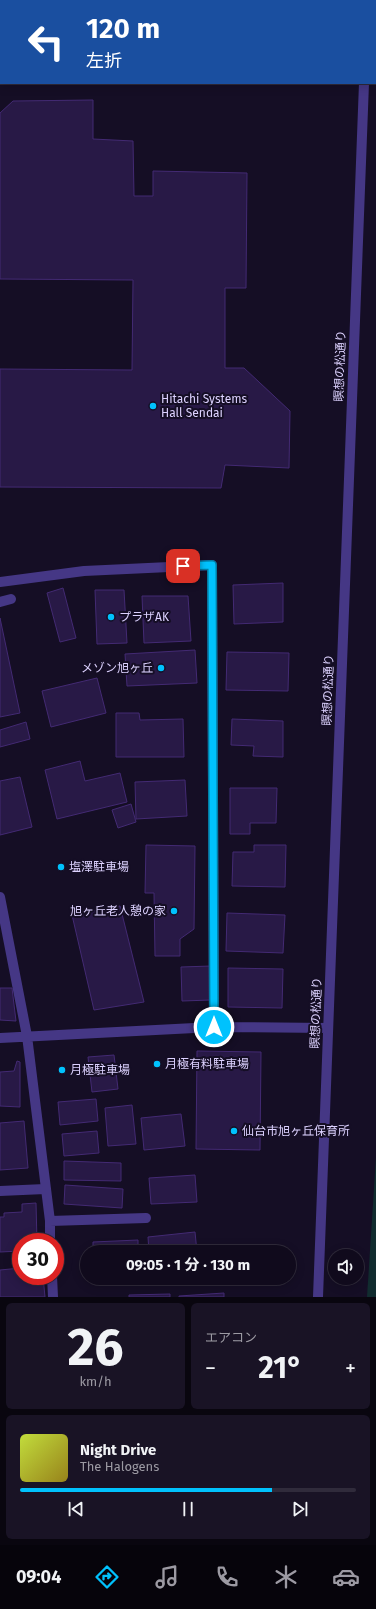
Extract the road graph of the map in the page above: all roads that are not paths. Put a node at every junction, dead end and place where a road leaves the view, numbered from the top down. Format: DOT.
graph roads {
  1 [pos="364,84"];
  2 [pos="0,582"];
  3 [pos="11,599"];
  4 [pos="0,602"];
  5 [pos="0,897"];
  6 [pos="214,1027"];
  7 [pos="328,1028"];
  8 [pos="27,1036"];
  9 [pos="0,1038"];
  10 [pos="45,1189"];
  11 [pos="0,1191"];
  12 [pos="146,1218"];
  13 [pos="50,1221"];
  14 [pos="50,1233"];
  15 [pos="52,1285"];
  16 [pos="53,1297"];
  17 [pos="318,1297"];
  1 -- 7 [label="street, 瞑想の松通り"];
  2 -- 6 [label="street"];
  3 -- 4 [label="street"];
  5 -- 8 [label="street"];
  6 -- 7 [label="street"];
  6 -- 8 [label="street"];
  7 -- 17 [label="street, 瞑想の松通り"];
  8 -- 9 [label="street"];
  8 -- 10 [label="street"];
  10 -- 11 [label="street"];
  10 -- 13 [label="street"];
  12 -- 13 [label="street"];
  13 -- 14 [label="street"];
  15 -- 16 [label="street"];
}
